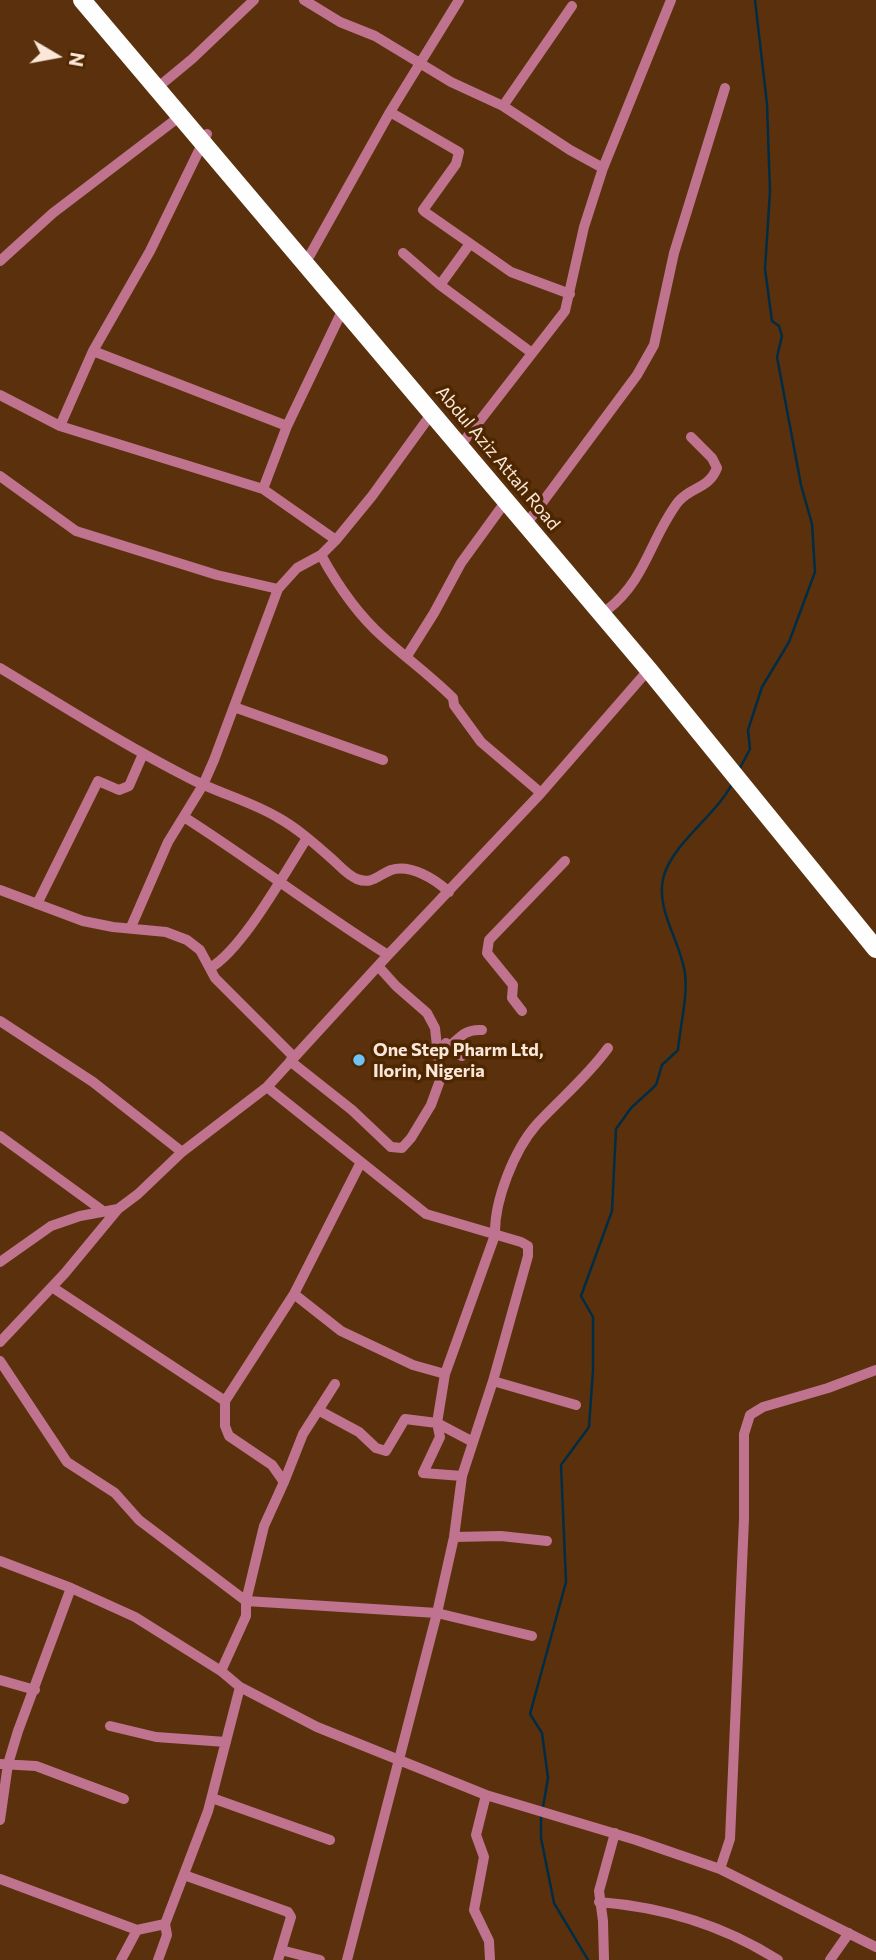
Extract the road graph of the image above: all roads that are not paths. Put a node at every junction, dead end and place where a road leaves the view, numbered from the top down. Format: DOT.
graph roads {
  1 [pos="82,0"];
  2 [pos="90,0"];
  3 [pos="254,0"];
  4 [pos="304,0"];
  5 [pos="459,0"];
  6 [pos="671,0"];
  7 [pos="572,6"];
  8 [pos="419,62"];
  9 [pos="163,83"];
  10 [pos="725,88"];
  11 [pos="503,106"];
  12 [pos="390,112"];
  13 [pos="179,117"];
  14 [pos="205,138"];
  15 [pos="603,168"];
  16 [pos="470,245"];
  17 [pos="403,253"];
  18 [pos="310,256"];
  19 [pos="0,261"];
  20 [pos="439,285"];
  21 [pos="570,294"];
  22 [pos="346,306"];
  23 [pos="93,351"];
  24 [pos="532,353"];
  25 [pos="0,395"];
  26 [pos="432,413"];
  27 [pos="60,426"];
  28 [pos="288,426"];
  29 [pos="691,437"];
  30 [pos="464,441"];
  31 [pos="0,476"];
  32 [pos="263,489"];
  33 [pos="506,501"];
  34 [pos="530,519"];
  35 [pos="336,540"];
  36 [pos="321,555"];
  37 [pos="278,589"];
  38 [pos="607,610"];
  39 [pos="407,656"];
  40 [pos="651,667"];
  41 [pos="0,668"];
  42 [pos="234,707"];
  43 [pos="143,754"];
  44 [pos="383,760"];
  45 [pos="738,774"];
  46 [pos="203,785"];
  47 [pos="541,793"];
  48 [pos="184,817"];
  49 [pos="307,838"];
  50 [pos="565,861"];
  51 [pos="279,881"];
  52 [pos="0,890"];
  53 [pos="449,892"];
  54 [pos="37,904"];
  55 [pos="131,927"];
  56 [pos="876,932"];
  57 [pos="876,949"];
  58 [pos="388,955"];
  59 [pos="377,966"];
  60 [pos="210,968"];
  61 [pos="522,1011"];
  62 [pos="0,1021"];
  63 [pos="482,1030"];
  64 [pos="437,1037"];
  65 [pos="450,1046"];
  66 [pos="608,1048"];
  67 [pos="463,1056"];
  68 [pos="292,1059"];
  69 [pos="267,1087"];
  70 [pos="0,1136"];
  71 [pos="182,1152"];
  72 [pos="360,1162"];
  73 [pos="118,1209"];
  74 [pos="103,1211"];
  75 [pos="495,1235"];
  76 [pos="0,1262"];
  77 [pos="51,1287"];
  78 [pos="294,1294"];
  79 [pos="0,1342"];
  80 [pos="0,1361"];
  81 [pos="876,1370"];
  82 [pos="444,1374"];
  83 [pos="493,1381"];
  84 [pos="335,1384"];
  85 [pos="225,1401"];
  86 [pos="576,1405"];
  87 [pos="318,1410"];
  88 [pos="437,1423"];
  89 [pos="473,1442"];
  90 [pos="462,1476"];
  91 [pos="284,1482"];
  92 [pos="454,1537"];
  93 [pos="547,1541"];
  94 [pos="0,1561"];
  95 [pos="71,1588"];
  96 [pos="246,1601"];
  97 [pos="437,1613"];
  98 [pos="532,1636"];
  99 [pos="221,1671"];
  100 [pos="0,1680"];
  101 [pos="240,1687"];
  102 [pos="34,1690"];
  103 [pos="110,1726"];
  104 [pos="226,1742"];
  105 [pos="399,1759"];
  106 [pos="4,1764"];
  107 [pos="486,1795"];
  108 [pos="212,1798"];
  109 [pos="124,1799"];
  110 [pos="0,1820"];
  111 [pos="615,1833"];
  112 [pos="330,1840"];
  113 [pos="720,1869"];
  114 [pos="184,1875"];
  115 [pos="0,1878"];
  116 [pos="599,1902"];
  117 [pos="165,1924"];
  118 [pos="137,1930"];
  119 [pos="849,1933"];
  120 [pos="876,1947"];
  121 [pos="280,1955"];
  122 [pos="121,1960"];
  123 [pos="158,1960"];
  124 [pos="320,1960"];
  125 [pos="347,1960"];
  126 [pos="489,1960"];
  127 [pos="604,1960"];
  128 [pos="778,1960"];
  129 [pos="831,1960"];
  1 -- 13 [label="highway, Abdul Aziz Attah Road"];
  2 -- 9 [label="highway, Abdul Aziz Attah Road"];
  3 -- 9 [label="street"];
  4 -- 8 [label="street"];
  5 -- 8 [label="street"];
  6 -- 15 [label="street"];
  7 -- 11 [label="street"];
  8 -- 11 [label="street"];
  8 -- 12 [label="street"];
  9 -- 14 [label="highway, Abdul Aziz Attah Road"];
  10 -- 34 [label="street"];
  11 -- 15 [label="street"];
  12 -- 16 [label="street"];
  12 -- 18 [label="street"];
  13 -- 14 [label="highway, Abdul Aziz Attah Road"];
  13 -- 19 [label="street"];
  14 -- 18 [label="highway, Abdul Aziz Attah Road"];
  14 -- 22 [label="highway, Abdul Aziz Attah Road"];
  14 -- 23 [label="street"];
  15 -- 21 [label="street"];
  16 -- 20 [label="street"];
  16 -- 21 [label="street"];
  17 -- 20 [label="street"];
  18 -- 22 [label="highway, Abdul Aziz Attah Road"];
  20 -- 24 [label="street"];
  21 -- 24 [label="street"];
  22 -- 26 [label="highway, Abdul Aziz Attah Road"];
  22 -- 28 [label="street"];
  22 -- 30 [label="highway, Abdul Aziz Attah Road"];
  23 -- 27 [label="street"];
  23 -- 28 [label="street"];
  24 -- 30 [label="street"];
  25 -- 27 [label="street"];
  26 -- 33 [label="highway, Abdul Aziz Attah Road"];
  26 -- 35 [label="street"];
  27 -- 32 [label="street"];
  28 -- 32 [label="street"];
  29 -- 38 [label="street"];
  30 -- 34 [label="highway, Abdul Aziz Attah Road"];
  31 -- 37 [label="street"];
  32 -- 35 [label="street"];
  33 -- 39 [label="street"];
  33 -- 40 [label="highway, Abdul Aziz Attah Road"];
  34 -- 38 [label="highway, Abdul Aziz Attah Road"];
  35 -- 36 [label="street"];
  36 -- 37 [label="street"];
  36 -- 39 [label="street"];
  37 -- 42 [label="street"];
  38 -- 40 [label="highway, Abdul Aziz Attah Road"];
  39 -- 47 [label="street"];
  40 -- 45 [label="highway, Abdul Aziz Attah Road"];
  40 -- 47 [label="street"];
  41 -- 43 [label="street"];
  42 -- 44 [label="street"];
  42 -- 46 [label="street"];
  43 -- 46 [label="street"];
  43 -- 54 [label="street"];
  45 -- 56 [label="highway, Abdul Aziz Attah Road"];
  45 -- 57 [label="highway, Abdul Aziz Attah Road"];
  46 -- 48 [label="street"];
  46 -- 49 [label="street"];
  47 -- 53 [label="street"];
  48 -- 51 [label="street"];
  48 -- 55 [label="street"];
  49 -- 51 [label="street"];
  49 -- 53 [label="street"];
  50 -- 61 [label="street"];
  51 -- 58 [label="street"];
  51 -- 60 [label="street"];
  52 -- 54 [label="street"];
  53 -- 58 [label="street"];
  54 -- 55 [label="street"];
  55 -- 60 [label="street"];
  58 -- 59 [label="street"];
  59 -- 64 [label="street"];
  59 -- 68 [label="street"];
  60 -- 68 [label="street"];
  62 -- 71 [label="street"];
  63 -- 65 [label="street"];
  64 -- 65 [label="street"];
  64 -- 68 [label="street"];
  65 -- 67 [label="street"];
  66 -- 75 [label="street"];
  68 -- 69 [label="street"];
  69 -- 71 [label="street"];
  69 -- 72 [label="street"];
  70 -- 74 [label="street"];
  71 -- 73 [label="street"];
  72 -- 75 [label="street"];
  72 -- 78 [label="street"];
  73 -- 74 [label="street"];
  73 -- 77 [label="street"];
  74 -- 76 [label="street"];
  75 -- 82 [label="street"];
  75 -- 83 [label="street"];
  77 -- 79 [label="street"];
  77 -- 85 [label="street"];
  78 -- 82 [label="street"];
  78 -- 85 [label="street"];
  80 -- 96 [label="street"];
  81 -- 113 [label="street"];
  82 -- 88 [label="street"];
  83 -- 86 [label="street"];
  83 -- 89 [label="street"];
  84 -- 87 [label="street"];
  85 -- 91 [label="street"];
  87 -- 88 [label="street"];
  87 -- 91 [label="street"];
  88 -- 89 [label="street"];
  88 -- 90 [label="street"];
  89 -- 90 [label="street"];
  90 -- 92 [label="street"];
  91 -- 96 [label="street"];
  92 -- 93 [label="street"];
  92 -- 97 [label="street"];
  94 -- 95 [label="street"];
  95 -- 99 [label="street"];
  95 -- 102 [label="street"];
  96 -- 97 [label="street"];
  96 -- 99 [label="street"];
  97 -- 98 [label="street"];
  97 -- 105 [label="street"];
  99 -- 101 [label="street"];
  100 -- 102 [label="street"];
  101 -- 104 [label="street"];
  101 -- 105 [label="street"];
  102 -- 106 [label="street"];
  103 -- 104 [label="street"];
  104 -- 108 [label="street"];
  105 -- 107 [label="street"];
  105 -- 125 [label="street"];
  106 -- 109 [label="street"];
  106 -- 110 [label="street"];
  107 -- 111 [label="street"];
  107 -- 126 [label="street"];
  108 -- 112 [label="street"];
  108 -- 114 [label="street"];
  111 -- 113 [label="street"];
  111 -- 116 [label="street"];
  113 -- 119 [label="street"];
  114 -- 117 [label="street"];
  114 -- 121 [label="street"];
  115 -- 118 [label="street"];
  116 -- 127 [label="street"];
  116 -- 128 [label="street"];
  117 -- 118 [label="street"];
  117 -- 123 [label="street"];
  118 -- 122 [label="street"];
  119 -- 120 [label="street"];
  119 -- 129 [label="street"];
  121 -- 124 [label="street"];
}
